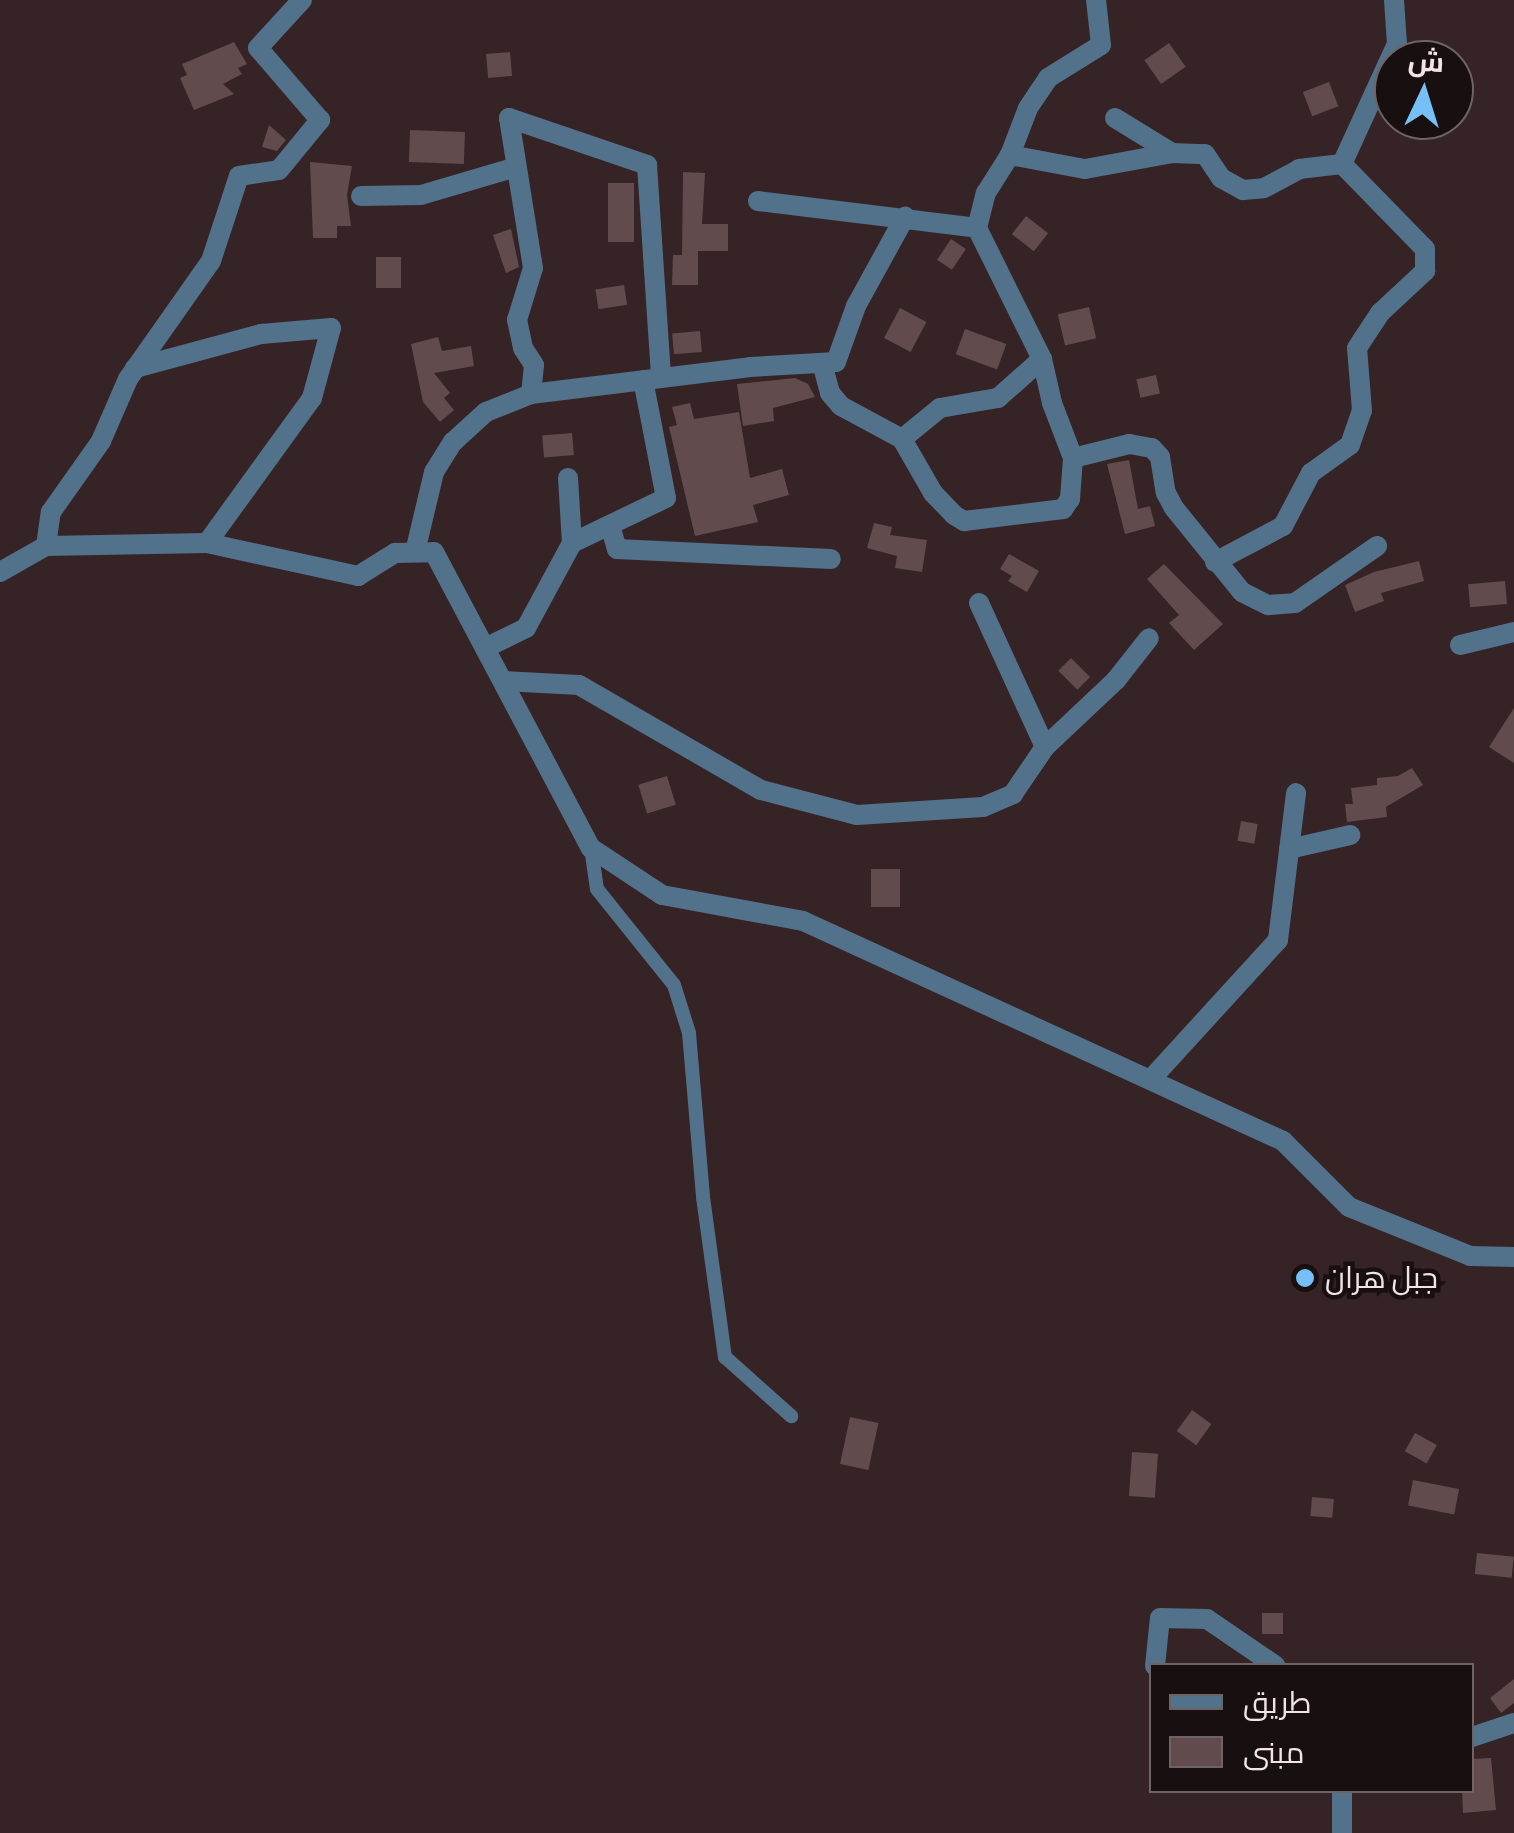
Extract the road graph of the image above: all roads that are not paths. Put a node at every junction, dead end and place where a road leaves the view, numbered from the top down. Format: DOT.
graph roads {
  1 [pos="302,0"];
  2 [pos="1096,0"];
  3 [pos="1394,0"];
  4 [pos="1115,118"];
  5 [pos="1172,154"];
  6 [pos="1010,155"];
  7 [pos="1342,164"];
  8 [pos="516,168"];
  9 [pos="361,196"];
  10 [pos="758,201"];
  11 [pos="905,217"];
  12 [pos="977,228"];
  13 [pos="1042,359"];
  14 [pos="822,363"];
  15 [pos="135,368"];
  16 [pos="652,379"];
  17 [pos="531,394"];
  18 [pos="902,440"];
  19 [pos="1074,458"];
  20 [pos="568,478"];
  21 [pos="610,525"];
  22 [pos="207,543"];
  23 [pos="572,543"];
  24 [pos="46,546"];
  25 [pos="1378,546"];
  26 [pos="415,552"];
  27 [pos="831,559"];
  28 [pos="1215,562"];
  29 [pos="0,572"];
  30 [pos="979,603"];
  31 [pos="1514,632"];
  32 [pos="1149,638"];
  33 [pos="1460,645"];
  34 [pos="485,648"];
  35 [pos="502,680"];
  36 [pos="1045,747"];
  37 [pos="1296,792"];
  38 [pos="1350,835"];
  39 [pos="592,848"];
  40 [pos="1289,849"];
  41 [pos="1152,1078"];
  42 [pos="1514,1257"];
  43 [pos="792,1416"];
  44 [pos="1155,1663"];
  45 [pos="1272,1663"];
  46 [pos="1514,1723"];
  47 [pos="1474,1736"];
  48 [pos="1348,1793"];
  49 [pos="1342,1833"];
  1 -- 15 [label="street"];
  2 -- 6 [label="street"];
  3 -- 7 [label="street"];
  4 -- 5 [label="street"];
  5 -- 6 [label="street"];
  5 -- 7 [label="street"];
  6 -- 12 [label="street"];
  7 -- 28 [label="street"];
  8 -- 9 [label="street"];
  8 -- 16 [label="street"];
  8 -- 17 [label="street"];
  10 -- 11 [label="street"];
  11 -- 12 [label="street"];
  11 -- 14 [label="street"];
  12 -- 13 [label="street"];
  13 -- 18 [label="street"];
  13 -- 19 [label="street"];
  14 -- 16 [label="street"];
  14 -- 18 [label="street"];
  15 -- 22 [label="street"];
  15 -- 24 [label="street"];
  16 -- 17 [label="street"];
  16 -- 21 [label="street"];
  17 -- 26 [label="street"];
  18 -- 19 [label="street"];
  19 -- 28 [label="street"];
  20 -- 23 [label="street"];
  21 -- 23 [label="street"];
  21 -- 27 [label="street"];
  22 -- 24 [label="street"];
  22 -- 26 [label="street"];
  23 -- 34 [label="street"];
  24 -- 29 [label="street"];
  25 -- 28 [label="street"];
  26 -- 34 [label="street"];
  30 -- 36 [label="street"];
  31 -- 33 [label="street"];
  32 -- 36 [label="street"];
  34 -- 35 [label="street"];
  35 -- 36 [label="street"];
  35 -- 39 [label="street"];
  37 -- 40 [label="street"];
  38 -- 40 [label="street"];
  39 -- 41 [label="street"];
  39 -- 43 [label="lane"];
  40 -- 41 [label="street"];
  41 -- 42 [label="street"];
  44 -- 45 [label="street"];
  46 -- 47 [label="street"];
  48 -- 49 [label="street"];
}
